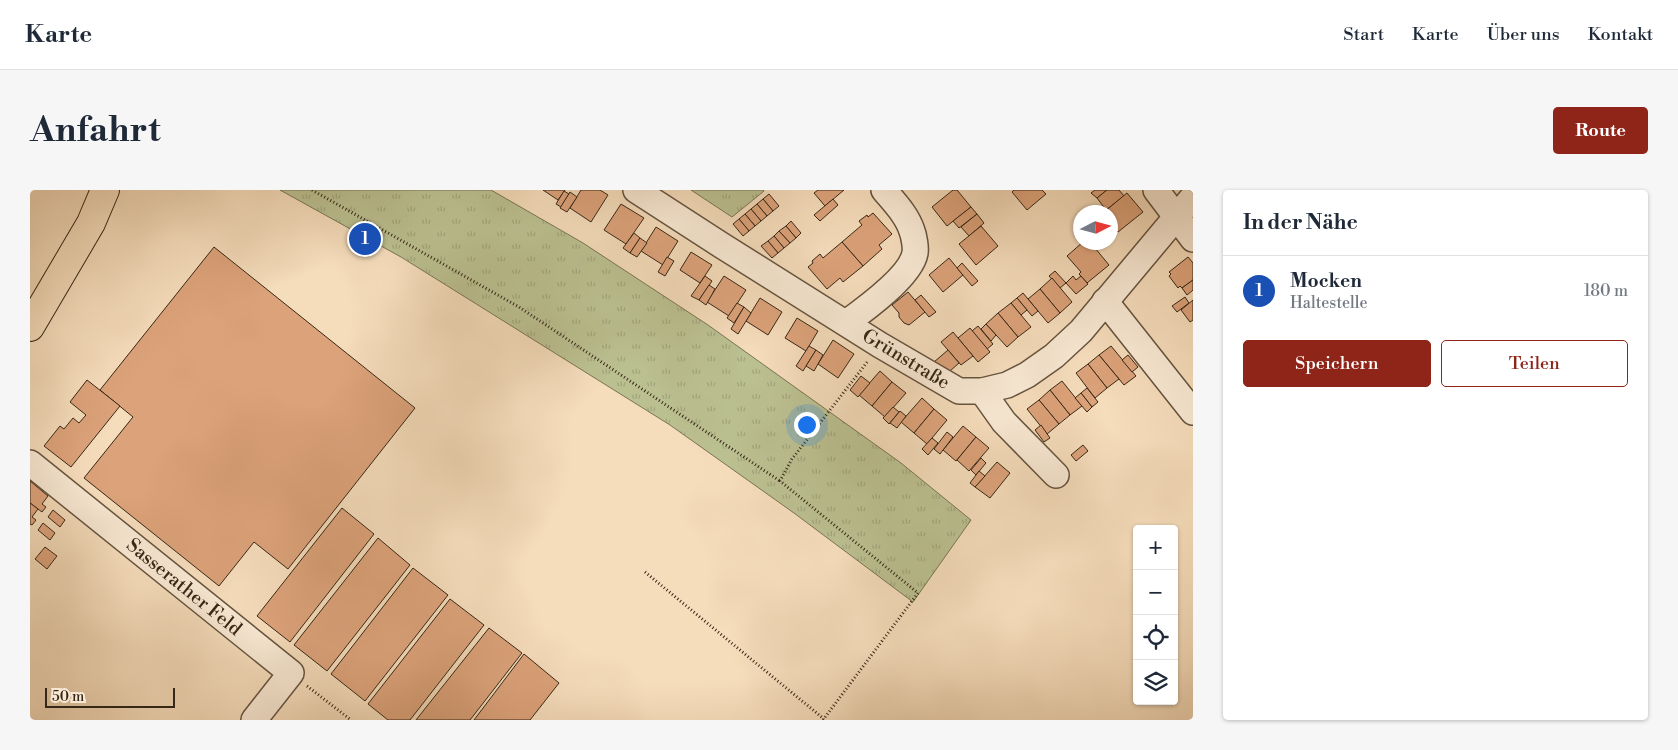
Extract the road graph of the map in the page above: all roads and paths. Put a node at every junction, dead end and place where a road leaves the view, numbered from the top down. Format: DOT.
graph roads {
  1 [pos="105,190"];
  2 [pos="121,190"];
  3 [pos="312,190"];
  4 [pos="636,190"];
  5 [pos="884,190"];
  6 [pos="1156,190"];
  7 [pos="1193,197"];
  8 [pos="1177,218"];
  9 [pos="92,223"];
  10 [pos="1193,239"];
  11 [pos="1105,301"];
  12 [pos="846,322"];
  13 [pos="30,327"];
  14 [pos="880,345"];
  15 [pos="982,391"];
  16 [pos="1193,412"];
  17 [pos="30,462"];
  18 [pos="1056,475"];
  19 [pos="780,480"];
  20 [pos="645,572"];
  21 [pos="291,673"];
  22 [pos="824,719"];
  23 [pos="254,720"];
  24 [pos="351,720"];
  1 -- 9 [label="main road"];
  2 -- 9 [label="main road"];
  3 -- 19 [label="path"];
  4 -- 12 [label="street, Grünstraße"];
  5 -- 12 [label="street"];
  6 -- 8 [label="street"];
  7 -- 8 [label="street, Grünstraße"];
  8 -- 10 [label="street"];
  8 -- 11 [label="street, Grünstraße"];
  9 -- 13 [label="main road"];
  11 -- 15 [label="street, Grünstraße"];
  11 -- 16 [label="street"];
  12 -- 14 [label="street, Grünstraße"];
  14 -- 15 [label="street, Grünstraße"];
  14 -- 19 [label="path"];
  15 -- 18 [label="street"];
  17 -- 21 [label="street, Sasserather Feld"];
  19 -- 22 [label="path"];
  20 -- 22 [label="path"];
  21 -- 23 [label="street"];
  21 -- 24 [label="path"];
}
